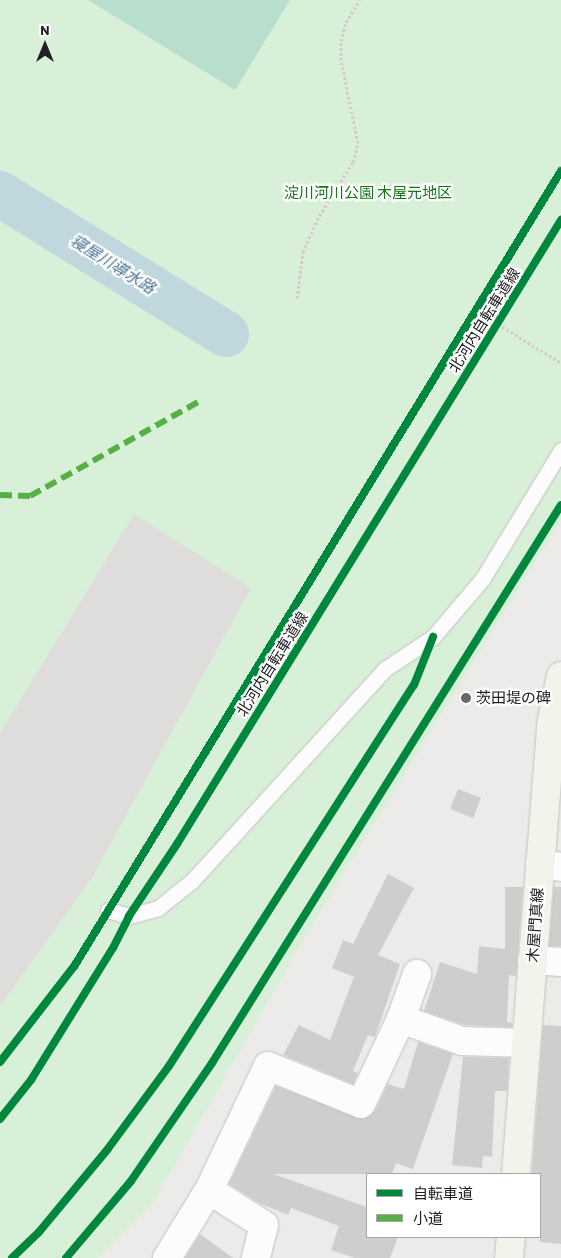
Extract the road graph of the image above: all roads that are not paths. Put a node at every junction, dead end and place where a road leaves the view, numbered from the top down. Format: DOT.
graph roads {
  1 [pos="561,450"];
  2 [pos="561,676"];
  3 [pos="554,775"];
  4 [pos="550,865"];
  5 [pos="108,910"];
  6 [pos="532,960"];
  7 [pos="561,962"];
  8 [pos="418,974"];
  9 [pos="401,1019"];
  10 [pos="526,1043"];
  11 [pos="516,1173"];
  12 [pos="209,1190"];
  13 [pos="511,1238"];
  14 [pos="167,1258"];
  15 [pos="256,1258"];
  16 [pos="509,1258"];
  1 -- 5 [label="lane"];
  2 -- 3 [label="main road, 木屋門真線"];
  3 -- 4 [label="main road, 木屋門真線"];
  4 -- 6 [label="main road, 木屋門真線"];
  6 -- 7 [label="street"];
  6 -- 10 [label="main road, 木屋門真線"];
  8 -- 9 [label="street"];
  9 -- 10 [label="street"];
  9 -- 12 [label="street"];
  10 -- 11 [label="main road, 木屋門真線"];
  12 -- 14 [label="street"];
  12 -- 15 [label="street"];
  13 -- 16 [label="main road"];
}
